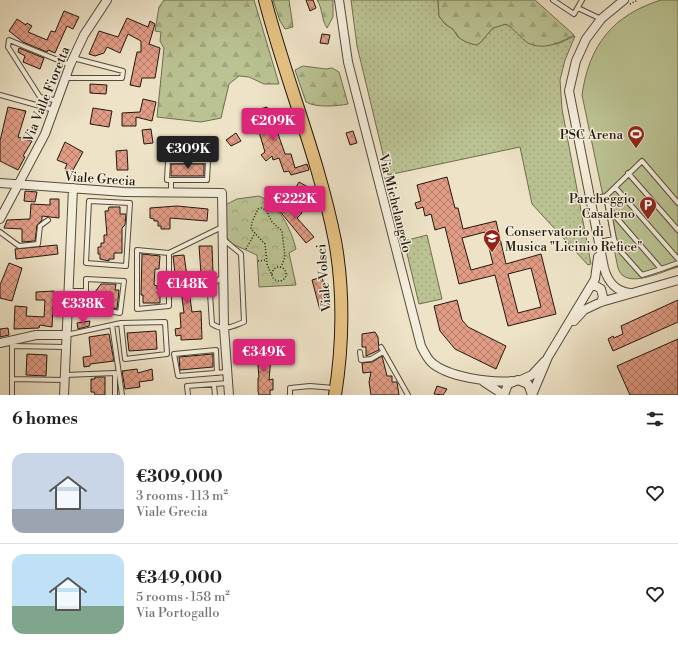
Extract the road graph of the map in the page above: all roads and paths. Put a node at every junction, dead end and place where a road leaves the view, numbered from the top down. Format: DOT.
graph roads {
  1 [pos="107,0"];
  2 [pos="259,0"];
  3 [pos="265,0"];
  4 [pos="339,0"];
  5 [pos="553,0"];
  6 [pos="582,0"];
  7 [pos="638,0"];
  8 [pos="625,4"];
  9 [pos="578,8"];
  10 [pos="601,19"];
  11 [pos="272,28"];
  12 [pos="71,62"];
  13 [pos="65,78"];
  14 [pos="0,95"];
  15 [pos="58,101"];
  16 [pos="54,110"];
  17 [pos="628,173"];
  18 [pos="171,180"];
  19 [pos="0,183"];
  20 [pos="18,183"];
  21 [pos="615,187"];
  22 [pos="73,188"];
  23 [pos="124,192"];
  24 [pos="171,194"];
  25 [pos="606,196"];
  26 [pos="590,199"];
  27 [pos="123,202"];
  28 [pos="678,203"];
  29 [pos="608,209"];
  30 [pos="0,220"];
  31 [pos="48,220"];
  32 [pos="223,227"];
  33 [pos="678,230"];
  34 [pos="0,232"];
  35 [pos="255,233"];
  36 [pos="223,239"];
  37 [pos="614,239"];
  38 [pos="598,242"];
  39 [pos="246,249"];
  40 [pos="169,253"];
  41 [pos="678,259"];
  42 [pos="266,260"];
  43 [pos="258,261"];
  44 [pos="678,263"];
  45 [pos="281,266"];
  46 [pos="661,268"];
  47 [pos="272,276"];
  48 [pos="222,277"];
  49 [pos="678,280"];
  50 [pos="591,286"];
  51 [pos="68,291"];
  52 [pos="86,291"];
  53 [pos="630,293"];
  54 [pos="601,302"];
  55 [pos="121,324"];
  56 [pos="112,325"];
  57 [pos="224,328"];
  58 [pos="563,334"];
  59 [pos="66,335"];
  60 [pos="0,343"];
  61 [pos="65,347"];
  62 [pos="381,347"];
  63 [pos="360,352"];
  64 [pos="383,352"];
  65 [pos="548,357"];
  66 [pos="228,372"];
  67 [pos="217,373"];
  68 [pos="64,377"];
  69 [pos="474,378"];
  70 [pos="12,379"];
  71 [pos="521,380"];
  72 [pos="512,381"];
  73 [pos="228,383"];
  74 [pos="214,385"];
  75 [pos="336,392"];
  76 [pos="12,395"];
  77 [pos="64,395"];
  78 [pos="115,395"];
  79 [pos="122,395"];
  80 [pos="188,395"];
  81 [pos="215,395"];
  82 [pos="229,395"];
  83 [pos="290,395"];
  84 [pos="408,395"];
  85 [pos="504,395"];
  86 [pos="532,395"];
  1 -- 12 [label="street, Via Valle Fioretta"];
  2 -- 11 [label="street"];
  3 -- 11 [label="main road, Viale Volsci"];
  4 -- 69 [label="street, Via Michelangelo"];
  5 -- 9 [label="lane"];
  6 -- 9 [label="lane"];
  7 -- 8 [label="path"];
  8 -- 10 [label="street"];
  9 -- 10 [label="lane"];
  10 -- 26 [label="street"];
  11 -- 75 [label="main road, Viale Volsci"];
  12 -- 13 [label="street, Via Valle Fioretta"];
  12 -- 13 [label="lane"];
  12 -- 15 [label="lane"];
  13 -- 15 [label="street, Via Valle Fioretta"];
  14 -- 16 [label="lane"];
  15 -- 16 [label="street, Via Valle Fioretta"];
  16 -- 20 [label="street, Via Valle Fioretta"];
  17 -- 21 [label="lane"];
  17 -- 28 [label="lane"];
  17 -- 33 [label="lane"];
  18 -- 18 [label="lane"];
  18 -- 24 [label="lane"];
  19 -- 20 [label="street, Viale Grecia"];
  20 -- 22 [label="street, Viale Grecia"];
  20 -- 30 [label="street, Via Valle Fioretta"];
  21 -- 25 [label="lane"];
  21 -- 41 [label="lane"];
  22 -- 23 [label="street, Viale Grecia"];
  22 -- 51 [label="street"];
  23 -- 24 [label="street, Viale Grecia"];
  23 -- 27 [label="lane"];
  24 -- 32 [label="street, Viale Grecia"];
  25 -- 26 [label="lane"];
  25 -- 29 [label="lane"];
  26 -- 38 [label="street"];
  27 -- 27 [label="lane"];
  29 -- 37 [label="lane"];
  29 -- 46 [label="lane"];
  31 -- 34 [label="lane"];
  32 -- 36 [label="street"];
  32 -- 40 [label="lane"];
  35 -- 39 [label="path"];
  35 -- 42 [label="path"];
  35 -- 45 [label="path"];
  36 -- 48 [label="street"];
  36 -- 57 [label="lane"];
  37 -- 38 [label="lane"];
  37 -- 46 [label="lane"];
  38 -- 50 [label="street"];
  38 -- 53 [label="street"];
  40 -- 40 [label="lane"];
  42 -- 43 [label="path"];
  42 -- 47 [label="path"];
  44 -- 46 [label="lane"];
  45 -- 47 [label="path"];
  45 -- 47 [label="path"];
  48 -- 57 [label="street"];
  48 -- 57 [label="lane"];
  49 -- 53 [label="street"];
  50 -- 54 [label="street"];
  50 -- 58 [label="street"];
  51 -- 52 [label="lane"];
  51 -- 59 [label="street"];
  52 -- 52 [label="lane"];
  53 -- 54 [label="street"];
  54 -- 58 [label="street"];
  55 -- 55 [label="lane"];
  55 -- 56 [label="lane"];
  56 -- 59 [label="lane"];
  56 -- 79 [label="lane"];
  57 -- 66 [label="street"];
  58 -- 65 [label="street"];
  59 -- 60 [label="street"];
  59 -- 61 [label="street"];
  61 -- 68 [label="street"];
  61 -- 70 [label="lane"];
  62 -- 64 [label="lane"];
  63 -- 64 [label="lane"];
  64 -- 84 [label="lane"];
  65 -- 71 [label="street"];
  65 -- 86 [label="street"];
  66 -- 67 [label="lane"];
  66 -- 73 [label="street"];
  67 -- 67 [label="lane"];
  68 -- 70 [label="lane"];
  68 -- 77 [label="street"];
  68 -- 78 [label="lane"];
  69 -- 72 [label="street, Via Michelangelo"];
  69 -- 85 [label="street, Via Michelangelo"];
  70 -- 76 [label="lane"];
  71 -- 72 [label="street, Via Michelangelo"];
  71 -- 86 [label="street"];
  72 -- 85 [label="street"];
  73 -- 74 [label="lane"];
  73 -- 82 [label="street"];
  74 -- 80 [label="lane"];
  74 -- 81 [label="lane"];
  75 -- 83 [label="lane"];
}
